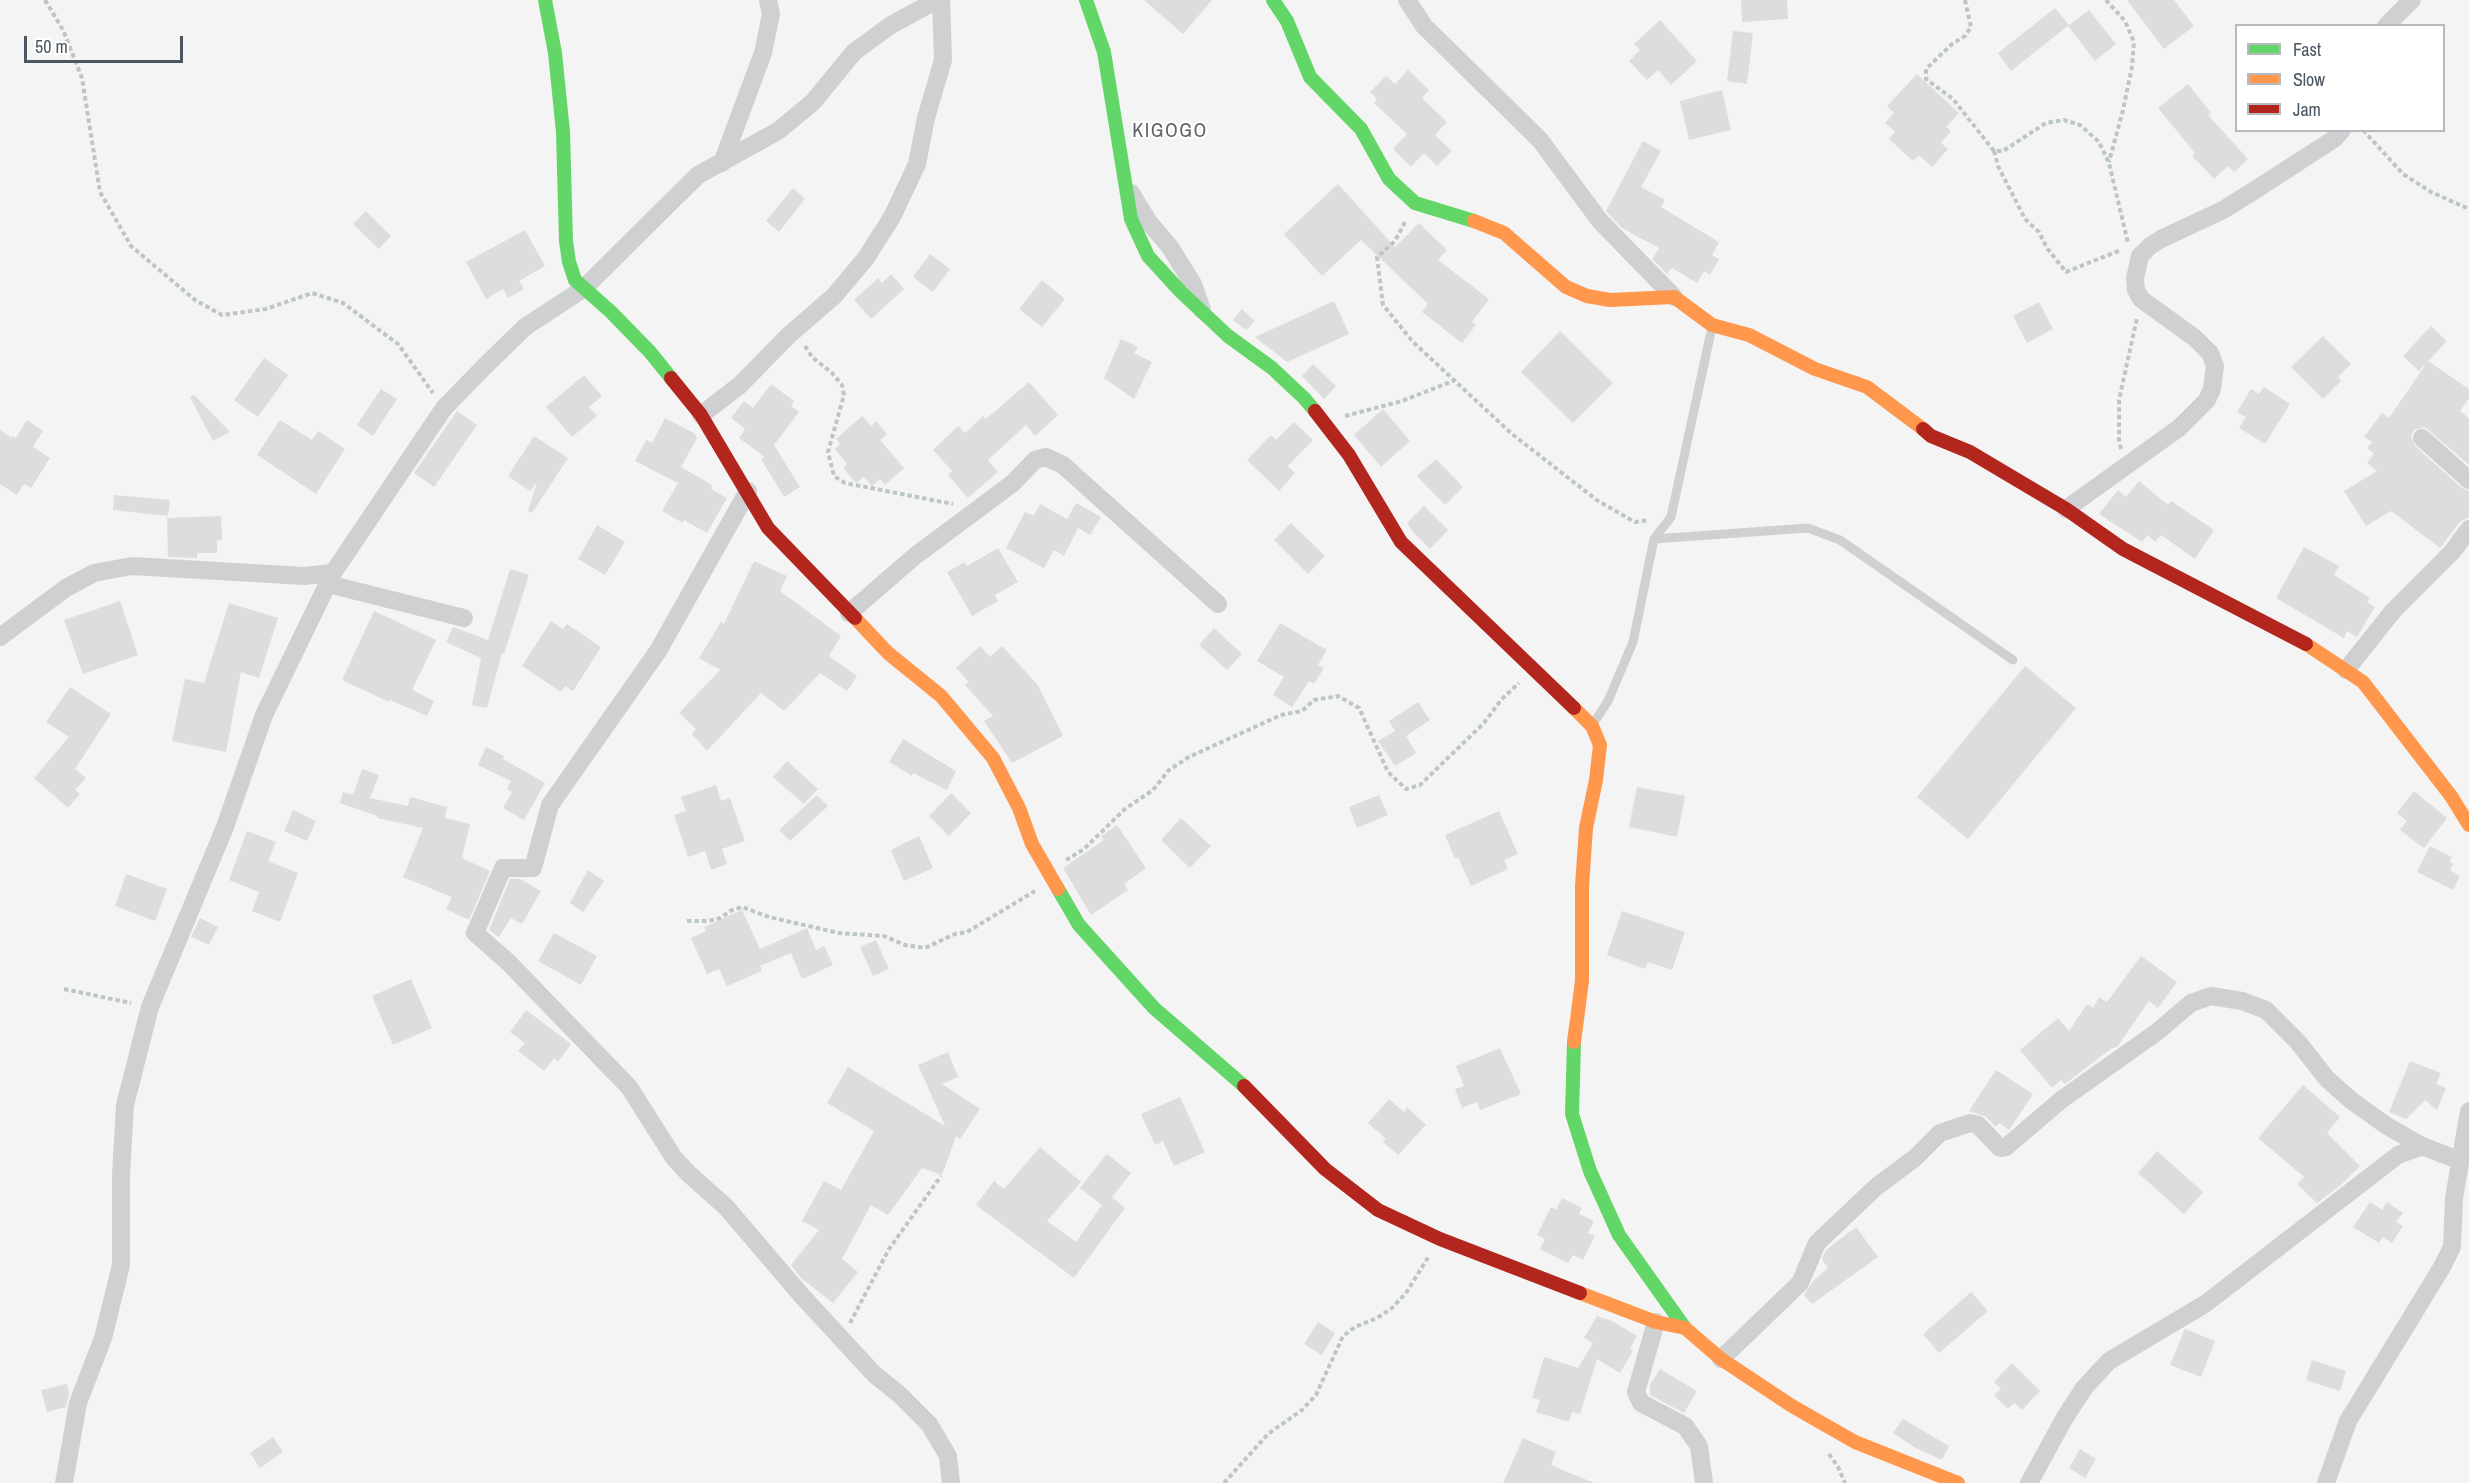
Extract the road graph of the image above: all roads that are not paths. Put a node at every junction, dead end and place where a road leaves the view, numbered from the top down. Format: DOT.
graph roads {
  1 [pos="545,0"];
  2 [pos="768,0"];
  3 [pos="937,0"];
  4 [pos="941,0"];
  5 [pos="1086,0"];
  6 [pos="1273,0"];
  7 [pos="1407,0"];
  8 [pos="2412,0"];
  9 [pos="2388,24"];
  10 [pos="2340,132"];
  11 [pos="722,163"];
  12 [pos="1126,184"];
  13 [pos="583,289"];
  14 [pos="1674,297"];
  15 [pos="1203,312"];
  16 [pos="1712,325"];
  17 [pos="701,415"];
  18 [pos="2422,438"];
  19 [pos="2469,480"];
  20 [pos="748,491"];
  21 [pos="2066,509"];
  22 [pos="2469,529"];
  23 [pos="1654,539"];
  24 [pos="331,578"];
  25 [pos="1218,604"];
  26 [pos="849,613"];
  27 [pos="464,618"];
  28 [pos="0,637"];
  29 [pos="2013,660"];
  30 [pos="2346,670"];
  31 [pos="1592,726"];
  32 [pos="2469,825"];
  33 [pos="2469,1111"];
  34 [pos="2422,1146"];
  35 [pos="2460,1161"];
  36 [pos="1656,1322"];
  37 [pos="1685,1328"];
  38 [pos="1721,1359"];
  39 [pos="64,1483"];
  40 [pos="951,1483"];
  41 [pos="1704,1483"];
  42 [pos="1958,1483"];
  43 [pos="2029,1483"];
  44 [pos="2326,1483"];
  1 -- 13 [label="street"];
  2 -- 11 [label="street"];
  3 -- 11 [label="street"];
  4 -- 17 [label="street"];
  5 -- 12 [label="street"];
  6 -- 14 [label="street"];
  7 -- 14 [label="street"];
  8 -- 9 [label="street"];
  10 -- 21 [label="street"];
  11 -- 13 [label="street"];
  12 -- 15 [label="street"];
  13 -- 17 [label="street"];
  13 -- 24 [label="street"];
  14 -- 16 [label="street"];
  15 -- 31 [label="street"];
  16 -- 21 [label="street"];
  16 -- 23 [label="lane"];
  17 -- 20 [label="street"];
  18 -- 19 [label="street"];
  20 -- 26 [label="street"];
  20 -- 40 [label="street"];
  21 -- 30 [label="street"];
  22 -- 30 [label="street"];
  23 -- 29 [label="lane"];
  23 -- 31 [label="lane"];
  24 -- 27 [label="street"];
  24 -- 28 [label="street"];
  24 -- 39 [label="street"];
  25 -- 26 [label="street"];
  26 -- 36 [label="street"];
  30 -- 32 [label="street"];
  31 -- 37 [label="street"];
  33 -- 35 [label="street"];
  34 -- 35 [label="street"];
  34 -- 38 [label="street"];
  34 -- 43 [label="street"];
  35 -- 44 [label="street"];
  36 -- 37 [label="street"];
  36 -- 41 [label="street"];
  37 -- 38 [label="street"];
  38 -- 42 [label="street"];
}
